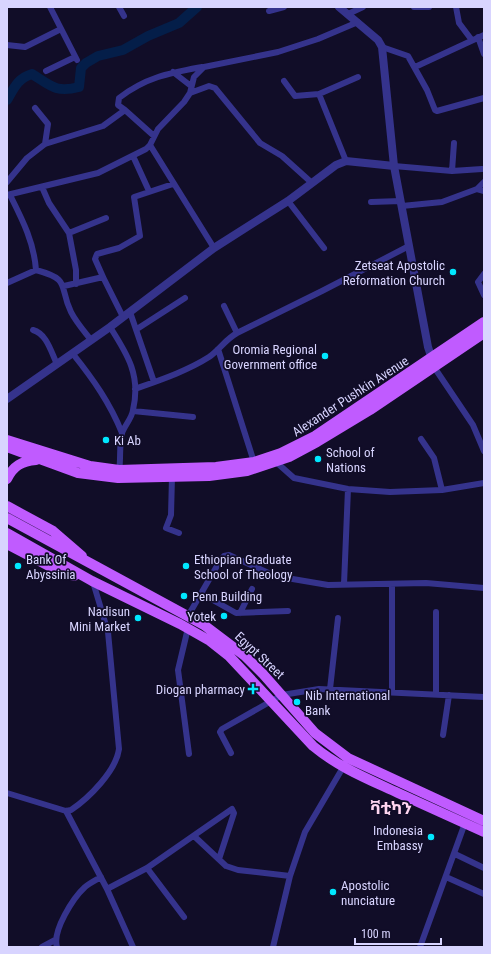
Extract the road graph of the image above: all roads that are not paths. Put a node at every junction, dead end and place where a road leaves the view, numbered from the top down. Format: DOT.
graph roads {
  1 [pos="50,7"];
  2 [pos="119,7"];
  3 [pos="284,7"];
  4 [pos="339,7"];
  5 [pos="364,7"];
  6 [pos="414,7"];
  7 [pos="456,7"];
  8 [pos="429,8"];
  9 [pos="270,11"];
  10 [pos="348,14"];
  11 [pos="124,16"];
  12 [pos="358,22"];
  13 [pos="61,29"];
  14 [pos="481,36"];
  15 [pos="471,39"];
  16 [pos="7,45"];
  17 [pos="382,47"];
  18 [pos="484,54"];
  19 [pos="204,67"];
  20 [pos="415,67"];
  21 [pos="46,71"];
  22 [pos="173,72"];
  23 [pos="358,77"];
  24 [pos="284,81"];
  25 [pos="191,86"];
  26 [pos="190,93"];
  27 [pos="319,94"];
  28 [pos="484,98"];
  29 [pos="35,108"];
  30 [pos="125,110"];
  31 [pos="154,136"];
  32 [pos="454,143"];
  33 [pos="45,144"];
  34 [pos="150,145"];
  35 [pos="133,156"];
  36 [pos="346,161"];
  37 [pos="394,166"];
  38 [pos="482,169"];
  39 [pos="452,171"];
  40 [pos="7,182"];
  41 [pos="484,182"];
  42 [pos="312,183"];
  43 [pos="173,184"];
  44 [pos="42,187"];
  45 [pos="477,189"];
  46 [pos="149,191"];
  47 [pos="484,191"];
  48 [pos="9,195"];
  49 [pos="288,201"];
  50 [pos="371,202"];
  51 [pos="402,204"];
  52 [pos="106,218"];
  53 [pos="69,233"];
  54 [pos="410,246"];
  55 [pos="214,248"];
  56 [pos="324,248"];
  57 [pos="36,270"];
  58 [pos="484,274"];
  59 [pos="103,277"];
  60 [pos="7,283"];
  61 [pos="76,284"];
  62 [pos="64,286"];
  63 [pos="484,296"];
  64 [pos="185,298"];
  65 [pos="224,306"];
  66 [pos="126,315"];
  67 [pos="484,322"];
  68 [pos="110,327"];
  69 [pos="136,329"];
  70 [pos="33,330"];
  71 [pos="237,333"];
  72 [pos="484,333"];
  73 [pos="91,340"];
  74 [pos="218,349"];
  75 [pos="73,354"];
  76 [pos="433,363"];
  77 [pos="57,364"];
  78 [pos="154,382"];
  79 [pos="135,389"];
  80 [pos="7,399"];
  81 [pos="133,411"];
  82 [pos="193,417"];
  83 [pos="122,433"];
  84 [pos="421,439"];
  85 [pos="7,440"];
  86 [pos="7,447"];
  87 [pos="484,451"];
  88 [pos="38,460"];
  89 [pos="254,462"];
  90 [pos="276,462"];
  91 [pos="217,471"];
  92 [pos="118,474"];
  93 [pos="172,477"];
  94 [pos="7,479"];
  95 [pos="484,483"];
  96 [pos="348,489"];
  97 [pos="442,490"];
  98 [pos="7,497"];
  99 [pos="9,511"];
  100 [pos="7,533"];
  101 [pos="179,533"];
  102 [pos="7,544"];
  103 [pos="91,580"];
  104 [pos="344,584"];
  105 [pos="392,585"];
  106 [pos="484,588"];
  107 [pos="252,589"];
  108 [pos="202,594"];
  109 [pos="288,611"];
  110 [pos="436,612"];
  111 [pos="240,613"];
  112 [pos="188,616"];
  113 [pos="338,618"];
  114 [pos="188,628"];
  115 [pos="330,689"];
  116 [pos="392,692"];
  117 [pos="436,694"];
  118 [pos="282,695"];
  119 [pos="449,695"];
  120 [pos="484,697"];
  121 [pos="273,700"];
  122 [pos="443,736"];
  123 [pos="232,753"];
  124 [pos="189,754"];
  125 [pos="346,763"];
  126 [pos="7,793"];
  127 [pos="66,811"];
  128 [pos="484,822"];
  129 [pos="465,823"];
  130 [pos="484,832"];
  131 [pos="194,836"];
  132 [pos="455,854"];
  133 [pos="219,859"];
  134 [pos="147,868"];
  135 [pos="484,868"];
  136 [pos="290,876"];
  137 [pos="101,877"];
  138 [pos="446,877"];
  139 [pos="107,889"];
  140 [pos="484,894"];
  141 [pos="184,918"];
  142 [pos="55,940"];
  143 [pos="42,947"];
  144 [pos="57,947"];
  145 [pos="133,947"];
  146 [pos="273,947"];
  147 [pos="420,947"];
  1 -- 13 [label="street"];
  2 -- 11 [label="street"];
  3 -- 9 [label="street"];
  4 -- 10 [label="street"];
  5 -- 10 [label="street"];
  6 -- 8 [label="street"];
  7 -- 15 [label="street"];
  10 -- 12 [label="street"];
  12 -- 17 [label="street"];
  12 -- 19 [label="street"];
  13 -- 16 [label="street"];
  13 -- 21 [label="street"];
  14 -- 15 [label="street"];
  14 -- 18 [label="street"];
  15 -- 20 [label="street"];
  17 -- 20 [label="street"];
  17 -- 37 [label="street"];
  19 -- 22 [label="street"];
  19 -- 25 [label="street"];
  20 -- 28 [label="street"];
  22 -- 25 [label="street"];
  22 -- 30 [label="street"];
  23 -- 27 [label="street"];
  24 -- 27 [label="street"];
  25 -- 26 [label="street"];
  26 -- 31 [label="street"];
  26 -- 42 [label="street"];
  27 -- 36 [label="street"];
  29 -- 33 [label="street"];
  30 -- 31 [label="street"];
  30 -- 33 [label="street"];
  31 -- 34 [label="street"];
  32 -- 39 [label="street"];
  33 -- 40 [label="street"];
  34 -- 35 [label="street"];
  34 -- 43 [label="street"];
  35 -- 44 [label="street"];
  35 -- 46 [label="street"];
  36 -- 37 [label="street"];
  36 -- 42 [label="street"];
  37 -- 39 [label="street"];
  37 -- 51 [label="street"];
  38 -- 39 [label="street"];
  41 -- 45 [label="street"];
  42 -- 49 [label="street"];
  43 -- 46 [label="street"];
  43 -- 55 [label="street"];
  44 -- 48 [label="street"];
  44 -- 53 [label="street"];
  45 -- 47 [label="street"];
  45 -- 51 [label="street"];
  46 -- 59 [label="street"];
  48 -- 57 [label="street"];
  49 -- 55 [label="street"];
  49 -- 56 [label="street"];
  50 -- 51 [label="street"];
  51 -- 54 [label="street"];
  52 -- 53 [label="street"];
  53 -- 61 [label="street"];
  54 -- 71 [label="street"];
  54 -- 76 [label="street"];
  55 -- 66 [label="street"];
  57 -- 60 [label="street"];
  57 -- 62 [label="street"];
  58 -- 63 [label="street"];
  59 -- 61 [label="street"];
  59 -- 66 [label="street"];
  61 -- 62 [label="street"];
  62 -- 73 [label="street"];
  64 -- 69 [label="street"];
  65 -- 71 [label="street"];
  66 -- 68 [label="street"];
  66 -- 69 [label="street"];
  67 -- 76 [label="main road, Alexander Pushkin Avenue"];
  68 -- 73 [label="street"];
  68 -- 79 [label="street"];
  69 -- 78 [label="street"];
  70 -- 77 [label="street"];
  71 -- 74 [label="street"];
  72 -- 76 [label="main road, Alexander Pushkin Avenue"];
  73 -- 75 [label="street"];
  74 -- 78 [label="street"];
  74 -- 89 [label="street"];
  75 -- 77 [label="street"];
  75 -- 83 [label="street"];
  76 -- 87 [label="street"];
  76 -- 89 [label="main road, Alexander Pushkin Avenue"];
  76 -- 90 [label="main road, Alexander Pushkin Avenue"];
  77 -- 80 [label="street"];
  78 -- 79 [label="street"];
  79 -- 81 [label="street"];
  81 -- 82 [label="street"];
  81 -- 83 [label="street"];
  83 -- 92 [label="street"];
  84 -- 97 [label="street"];
  85 -- 92 [label="main road, Alexander Pushkin Avenue"];
  86 -- 88 [label="main road, Alexander Pushkin Avenue"];
  88 -- 92 [label="main road, Alexander Pushkin Avenue"];
  88 -- 94 [label="main road"];
  89 -- 91 [label="main road, Alexander Pushkin Avenue"];
  90 -- 91 [label="main road, Alexander Pushkin Avenue"];
  90 -- 96 [label="street"];
  91 -- 92 [label="main road, Alexander Pushkin Avenue"];
  91 -- 93 [label="main road, Alexander Pushkin Avenue"];
  92 -- 93 [label="main road, Alexander Pushkin Avenue"];
  93 -- 101 [label="street"];
  95 -- 97 [label="street"];
  96 -- 97 [label="street"];
  96 -- 104 [label="street"];
  98 -- 99 [label="main road"];
  99 -- 112 [label="main road, Egypt Street"];
  100 -- 103 [label="main road, Egypt Street"];
  102 -- 103 [label="main road"];
  103 -- 114 [label="main road, Egypt Street"];
  103 -- 127 [label="street"];
  104 -- 105 [label="street"];
  104 -- 108 [label="street"];
  105 -- 106 [label="street"];
  105 -- 116 [label="street"];
  107 -- 111 [label="street"];
  108 -- 111 [label="street"];
  108 -- 112 [label="street"];
  109 -- 111 [label="street"];
  110 -- 117 [label="street"];
  112 -- 118 [label="main road, Egypt Street"];
  113 -- 115 [label="street"];
  114 -- 121 [label="main road, Egypt Street"];
  114 -- 124 [label="street"];
  115 -- 116 [label="street"];
  115 -- 118 [label="street"];
  116 -- 117 [label="street"];
  117 -- 119 [label="street"];
  118 -- 121 [label="street"];
  118 -- 125 [label="main road, Egypt Street"];
  119 -- 120 [label="street"];
  119 -- 122 [label="street"];
  121 -- 123 [label="street"];
  121 -- 125 [label="main road, Egypt Street"];
  125 -- 128 [label="main road, Egypt Street"];
  125 -- 129 [label="main road, Egypt Street"];
  125 -- 136 [label="street"];
  126 -- 127 [label="street"];
  127 -- 137 [label="street"];
  129 -- 130 [label="main road, Egypt Street"];
  129 -- 132 [label="street"];
  131 -- 133 [label="street"];
  131 -- 133 [label="street"];
  131 -- 134 [label="street"];
  132 -- 135 [label="street"];
  132 -- 138 [label="street"];
  133 -- 136 [label="street"];
  134 -- 139 [label="street"];
  134 -- 141 [label="street"];
  136 -- 146 [label="street"];
  137 -- 139 [label="street"];
  137 -- 142 [label="street"];
  138 -- 140 [label="street"];
  138 -- 147 [label="street"];
  139 -- 145 [label="street"];
  142 -- 143 [label="street"];
  142 -- 144 [label="street"];
}
